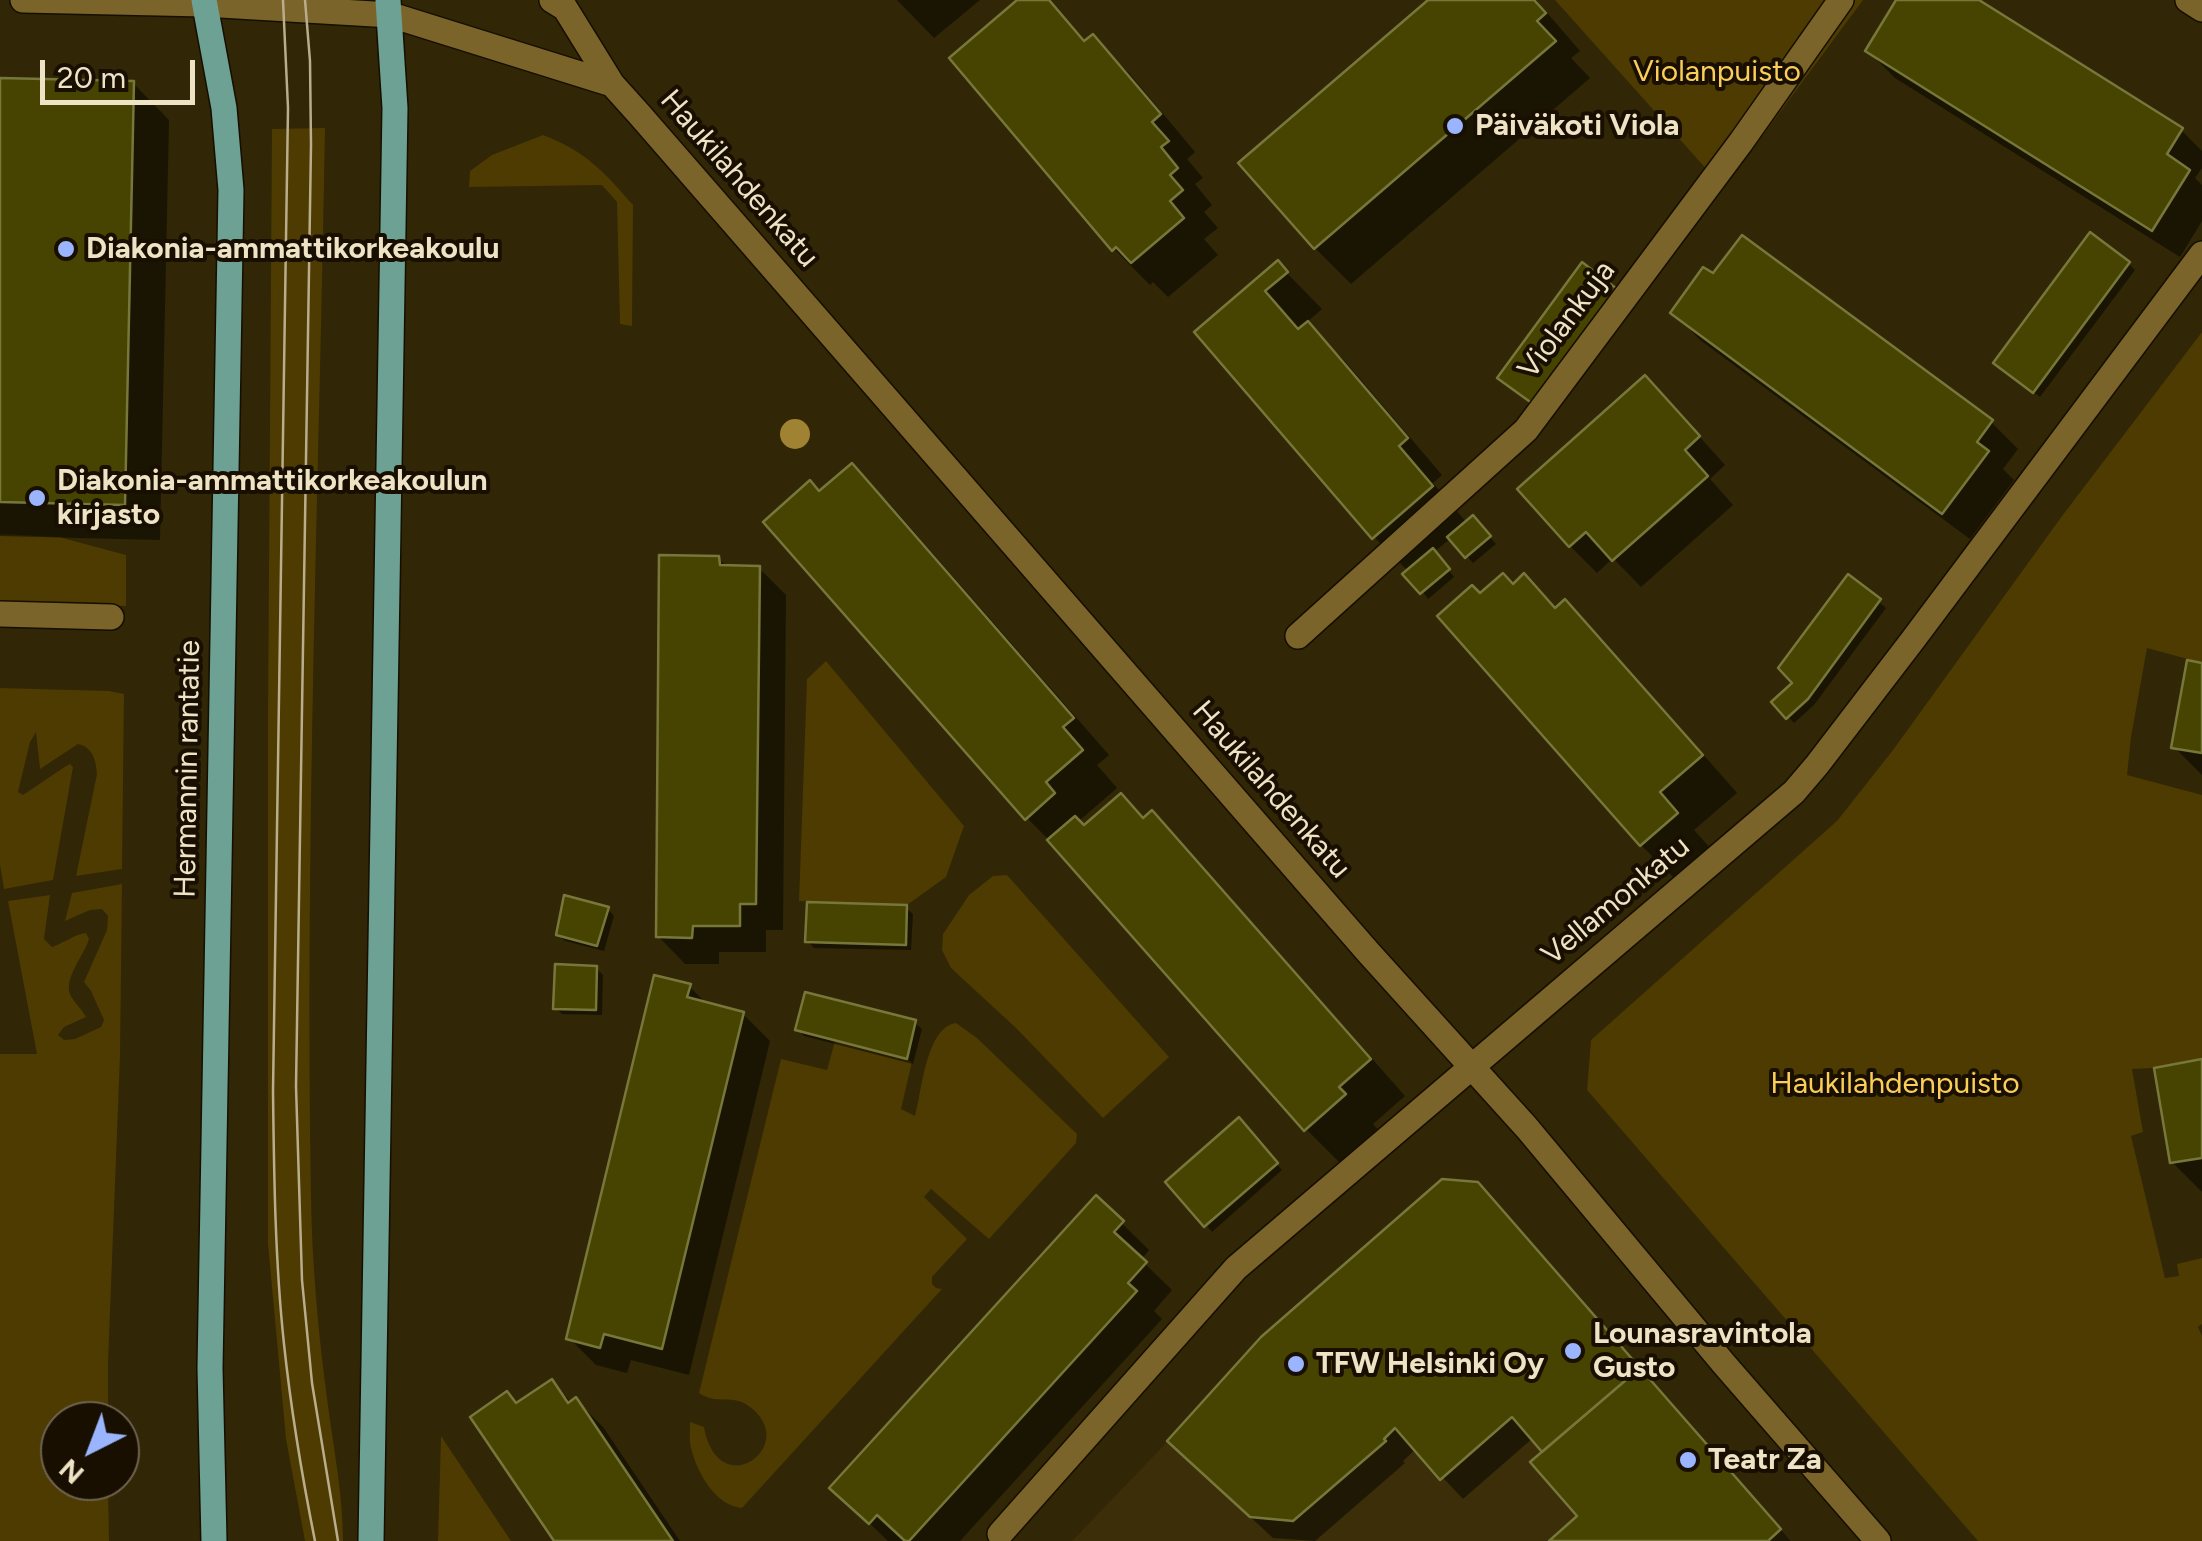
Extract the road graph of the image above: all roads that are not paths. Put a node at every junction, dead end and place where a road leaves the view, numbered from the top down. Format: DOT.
graph roads {
  1 [pos="23,0"];
  2 [pos="552,0"];
  3 [pos="1841,0"];
  4 [pos="2188,0"];
  5 [pos="204,2"];
  6 [pos="389,8"];
  7 [pos="2202,9"];
  8 [pos="612,84"];
  9 [pos="2202,254"];
  10 [pos="0,614"];
  11 [pos="111,617"];
  12 [pos="1298,636"];
  13 [pos="1470,1066"];
  14 [pos="1000,1534"];
  15 [pos="214,1541"];
  16 [pos="371,1541"];
  17 [pos="1878,1541"];
  1 -- 5 [label="street"];
  2 -- 8 [label="street, Haukilahdenkatu"];
  3 -- 12 [label="street, Violankuja"];
  4 -- 7 [label="street"];
  5 -- 6 [label="street"];
  5 -- 15 [label="main road, Hermannin rantatie"];
  6 -- 8 [label="street"];
  6 -- 16 [label="main road"];
  8 -- 13 [label="street, Haukilahdenkatu"];
  9 -- 13 [label="street, Vellamonkatu"];
  10 -- 11 [label="street"];
  13 -- 14 [label="street, Vellamonkatu"];
  13 -- 17 [label="street, Haukilahdenkatu"];
}
